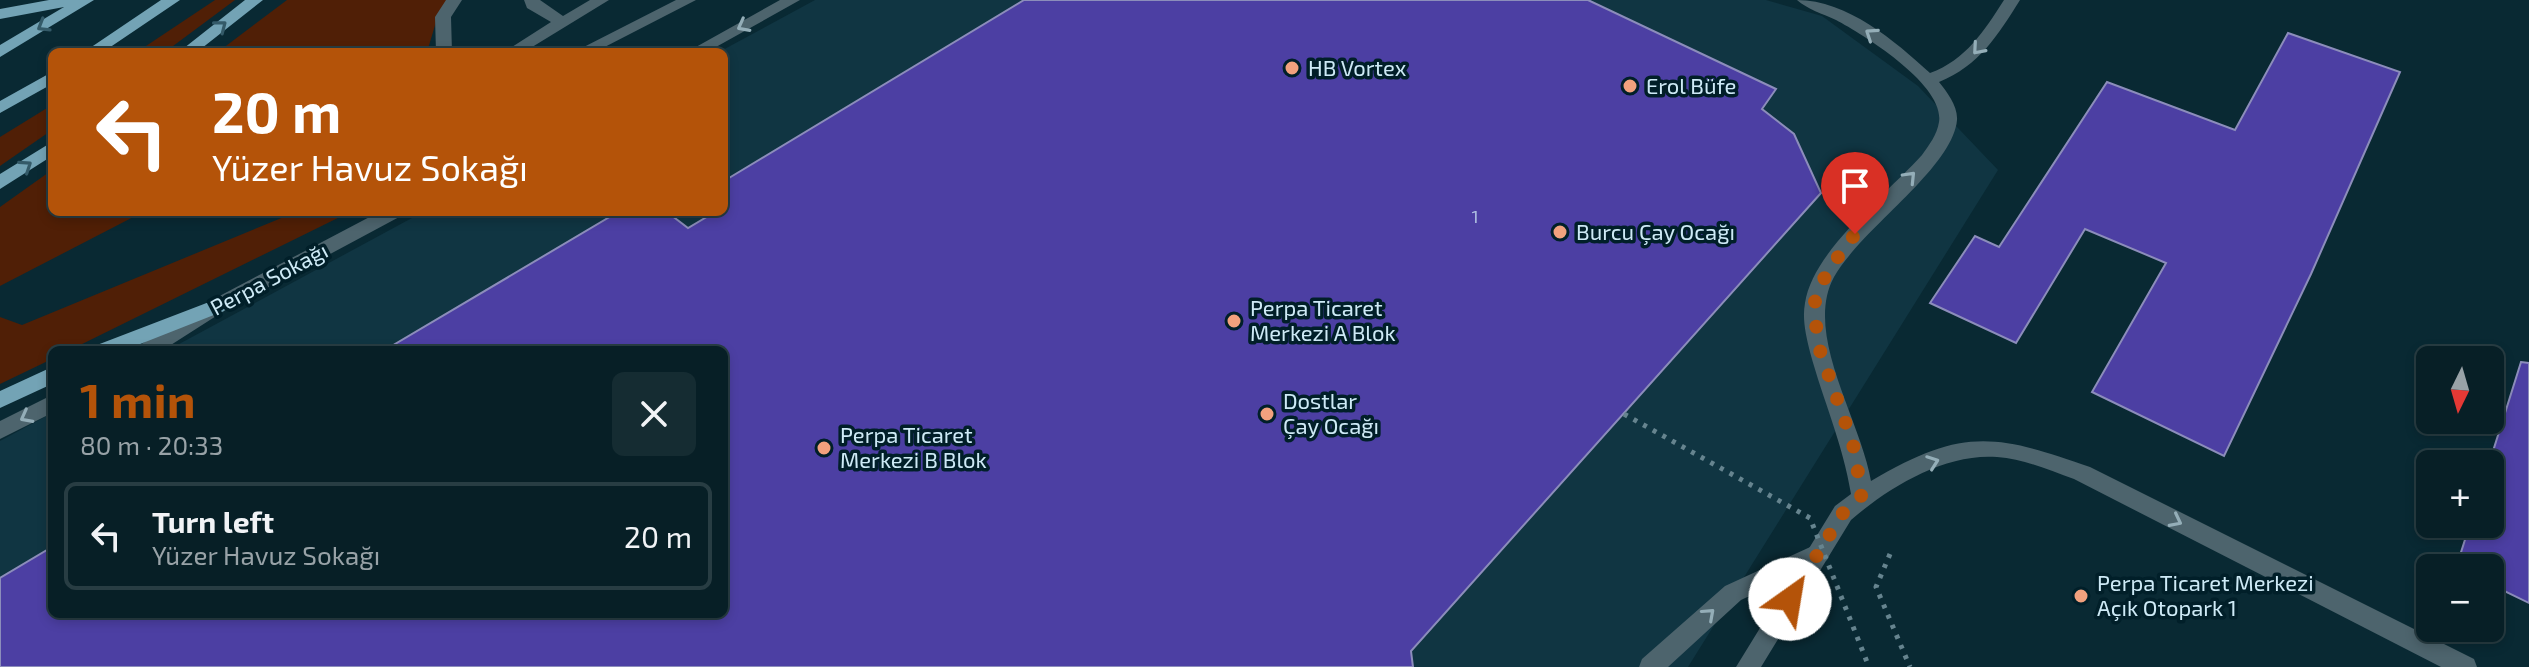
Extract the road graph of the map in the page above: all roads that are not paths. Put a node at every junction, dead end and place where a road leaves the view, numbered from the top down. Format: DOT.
graph roads {
  1 [pos="74,0"];
  2 [pos="86,0"];
  3 [pos="172,0"];
  4 [pos="255,0"];
  5 [pos="454,0"];
  6 [pos="532,0"];
  7 [pos="601,0"];
  8 [pos="688,0"];
  9 [pos="792,0"];
  10 [pos="1805,0"];
  11 [pos="2012,0"];
  12 [pos="0,14"];
  13 [pos="561,21"];
  14 [pos="98,48"];
  15 [pos="192,48"];
  16 [pos="444,48"];
  17 [pos="518,48"];
  18 [pos="590,48"];
  19 [pos="702,48"];
  20 [pos="0,52"];
  21 [pos="48,79"];
  22 [pos="1929,80"];
  23 [pos="0,108"];
  24 [pos="48,151"];
  25 [pos="0,183"];
  26 [pos="386,216"];
  27 [pos="217,306"];
  28 [pos="114,346"];
  29 [pos="153,346"];
  30 [pos="48,377"];
  31 [pos="0,400"];
  32 [pos="48,405"];
  33 [pos="0,431"];
  34 [pos="1862,495"];
  35 [pos="1819,553"];
  36 [pos="1651,667"];
  37 [pos="1748,667"];
  38 [pos="2465,667"];
  1 -- 12 [label="main road"];
  2 -- 20 [label="main road, one-way"];
  3 -- 14 [label="main road"];
  15 -- 4 [label="main road, one-way"];
  5 -- 16 [label="street"];
  6 -- 13 [label="street"];
  7 -- 13 [label="street"];
  8 -- 18 [label="street"];
  9 -- 19 [label="street, one-way"];
  22 -- 10 [label="street, one-way"];
  11 -- 22 [label="street, one-way"];
  13 -- 17 [label="street"];
  21 -- 23 [label="main road"];
  34 -- 22 [label="street, one-way"];
  25 -- 24 [label="main road, one-way"];
  26 -- 27 [label="street, Perpa Sokağı"];
  27 -- 28 [label="main road"];
  27 -- 29 [label="street, Perpa Sokağı"];
  30 -- 31 [label="main road"];
  32 -- 33 [label="street, one-way"];
  34 -- 35 [label="street"];
  34 -- 38 [label="street, one-way"];
  36 -- 35 [label="street, one-way"];
  35 -- 37 [label="street"];
}
